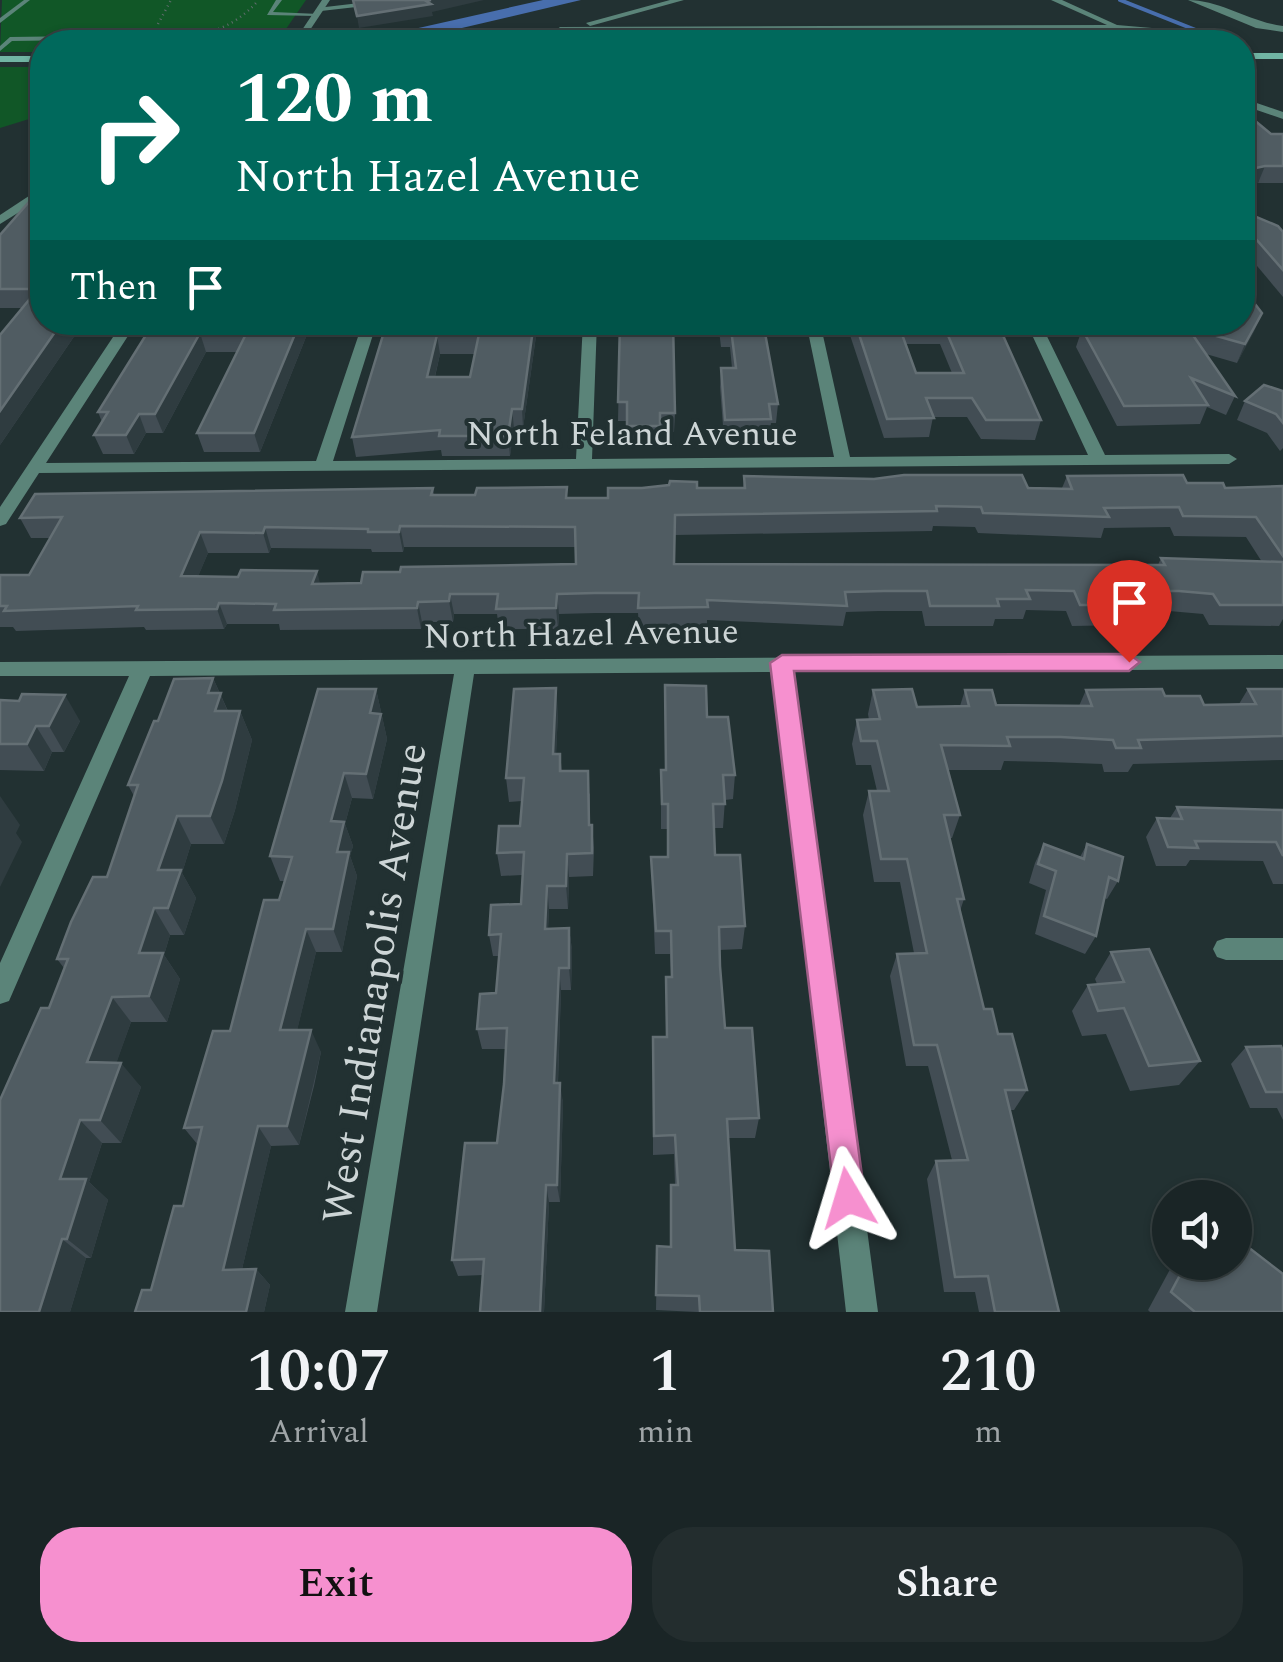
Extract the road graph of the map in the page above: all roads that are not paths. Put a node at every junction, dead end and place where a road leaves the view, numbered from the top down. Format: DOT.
graph roads {
  1 [pos="26,0"];
  2 [pos="279,0"];
  3 [pos="414,0"];
  4 [pos="680,0"];
  5 [pos="1055,0"];
  6 [pos="1192,0"];
  7 [pos="321,7"];
  8 [pos="0,20"];
  9 [pos="1120,28"];
  10 [pos="1148,28"];
  11 [pos="1283,29"];
  12 [pos="306,30"];
  13 [pos="560,30"];
  14 [pos="30,40"];
  15 [pos="0,49"];
  16 [pos="1255,56"];
  17 [pos="1283,56"];
  18 [pos="0,59"];
  19 [pos="30,59"];
  20 [pos="1255,105"];
  21 [pos="1283,117"];
  22 [pos="1256,121"];
  23 [pos="30,201"];
  24 [pos="0,220"];
  25 [pos="122,335"];
  26 [pos="366,335"];
  27 [pos="589,335"];
  28 [pos="816,335"];
  29 [pos="1039,335"];
  30 [pos="1229,459"];
  31 [pos="1099,460"];
  32 [pos="843,462"];
  33 [pos="584,464"];
  34 [pos="323,466"];
  35 [pos="36,468"];
  36 [pos="0,520"];
  37 [pos="1283,662"];
  38 [pos="782,663"];
  39 [pos="464,667"];
  40 [pos="144,668"];
  41 [pos="0,670"];
  42 [pos="1283,949"];
  43 [pos="1226,950"];
  44 [pos="6,966"];
  45 [pos="0,992"];
  46 [pos="362,1312"];
  47 [pos="862,1312"];
  1 -- 8 [label="lane"];
  2 -- 7 [label="lane"];
  3 -- 7 [label="street"];
  4 -- 13 [label="street"];
  5 -- 9 [label="street"];
  6 -- 11 [label="street"];
  7 -- 12 [label="street"];
  9 -- 10 [label="street"];
  9 -- 13 [label="street"];
  14 -- 15 [label="lane"];
  16 -- 17 [label="main road"];
  18 -- 19 [label="main road"];
  20 -- 21 [label="street"];
  21 -- 22 [label="street"];
  23 -- 24 [label="street"];
  25 -- 35 [label="street"];
  26 -- 34 [label="street"];
  27 -- 33 [label="street"];
  28 -- 32 [label="street"];
  29 -- 31 [label="street"];
  30 -- 31 [label="street, North Feland Avenue"];
  31 -- 32 [label="street, North Feland Avenue"];
  32 -- 33 [label="street, North Feland Avenue"];
  33 -- 34 [label="street, North Feland Avenue"];
  34 -- 35 [label="street, North Feland Avenue"];
  35 -- 36 [label="street"];
  37 -- 38 [label="street, North Hazel Avenue"];
  38 -- 39 [label="street, North Hazel Avenue"];
  38 -- 47 [label="street"];
  39 -- 40 [label="street, North Hazel Avenue"];
  39 -- 46 [label="street, West Indianapolis Avenue"];
  40 -- 41 [label="street, North Hazel Avenue"];
  40 -- 44 [label="street"];
  42 -- 43 [label="street"];
  44 -- 45 [label="street"];
}
